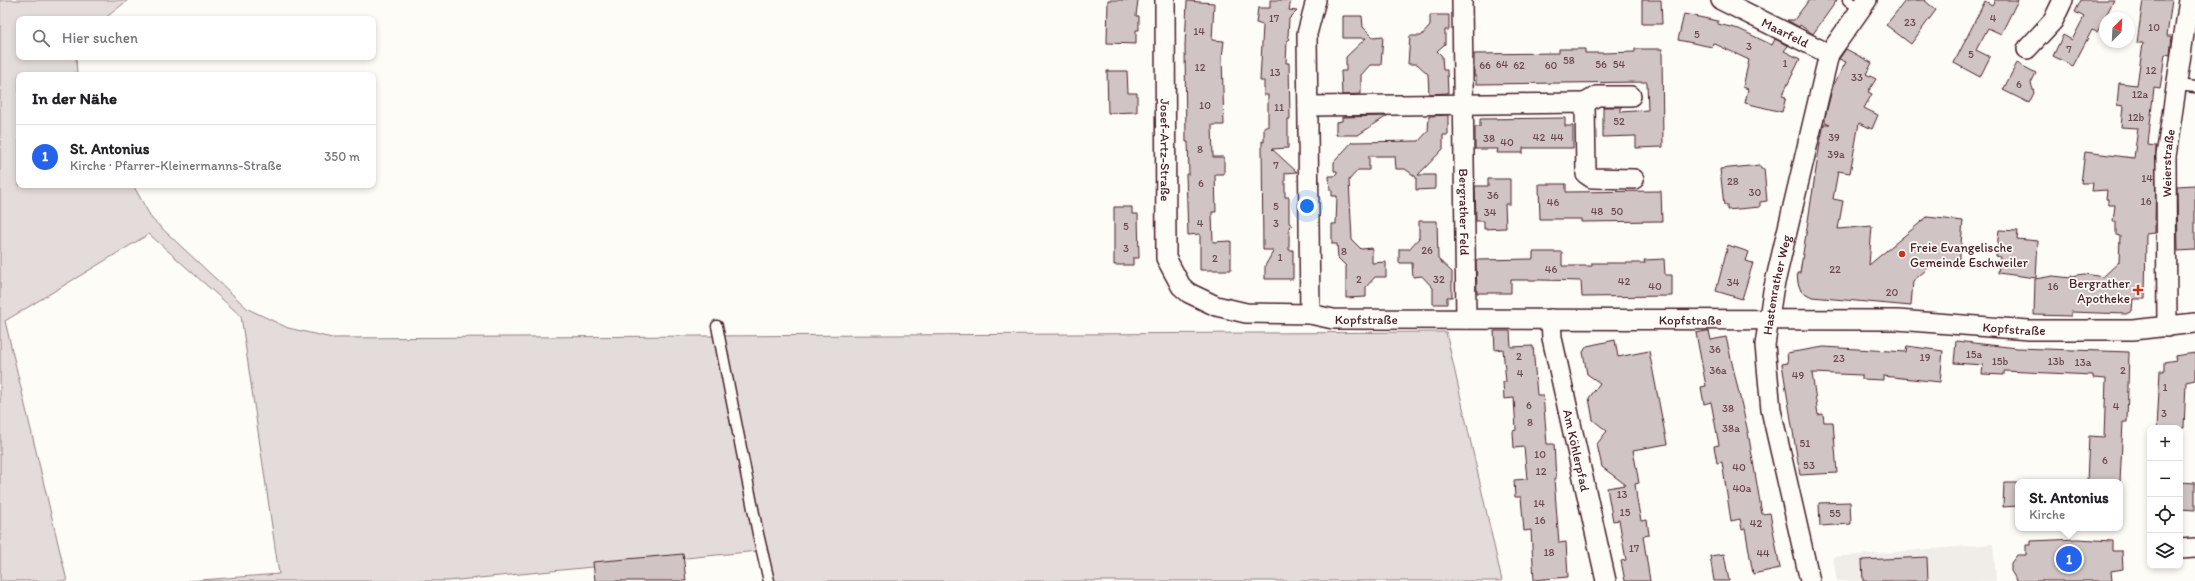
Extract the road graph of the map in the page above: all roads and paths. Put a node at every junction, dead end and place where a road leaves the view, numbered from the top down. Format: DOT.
graph roads {
  1 [pos="1165,0"];
  2 [pos="1316,0"];
  3 [pos="1462,0"];
  4 [pos="1721,0"];
  5 [pos="2063,0"];
  6 [pos="2189,0"];
  7 [pos="1858,3"];
  8 [pos="2027,49"];
  9 [pos="1829,54"];
  10 [pos="2176,85"];
  11 [pos="2195,87"];
  12 [pos="1631,96"];
  13 [pos="1464,104"];
  14 [pos="1585,104"];
  15 [pos="1308,106"];
  16 [pos="1634,179"];
  17 [pos="1189,293"];
  18 [pos="1310,314"];
  19 [pos="1466,319"];
  20 [pos="1551,319"];
  21 [pos="1769,320"];
  22 [pos="2195,323"];
  23 [pos="717,326"];
  24 [pos="2167,328"];
  25 [pos="2195,548"];
  26 [pos="2183,549"];
  27 [pos="769,581"];
  28 [pos="1606,581"];
  29 [pos="1810,581"];
  1 -- 17 [label="street, Josef-Artz-Straße"];
  2 -- 15 [label="street"];
  3 -- 13 [label="street, Bergrather Feld"];
  4 -- 9 [label="street, Maarfeld"];
  5 -- 8 [label="street"];
  6 -- 10 [label="street, Weierstraße"];
  7 -- 9 [label="street, Hastenrather Weg"];
  9 -- 21 [label="street, Hastenrather Weg"];
  10 -- 11 [label="lane"];
  10 -- 24 [label="street, Weierstraße"];
  12 -- 14 [label="street"];
  13 -- 14 [label="street"];
  13 -- 15 [label="street"];
  13 -- 19 [label="street, Bergrather Feld"];
  14 -- 16 [label="street"];
  15 -- 18 [label="street"];
  17 -- 18 [label="street, Kopfstraße"];
  18 -- 19 [label="street, Kopfstraße"];
  19 -- 20 [label="street, Kopfstraße"];
  20 -- 21 [label="street, Kopfstraße"];
  20 -- 28 [label="street, Am Köhlerpfad"];
  21 -- 24 [label="street, Kopfstraße"];
  21 -- 29 [label="street, Hastenrather Weg"];
  22 -- 24 [label="street, Kopfstraße"];
  23 -- 27 [label="lane"];
  25 -- 26 [label="street"];
}
